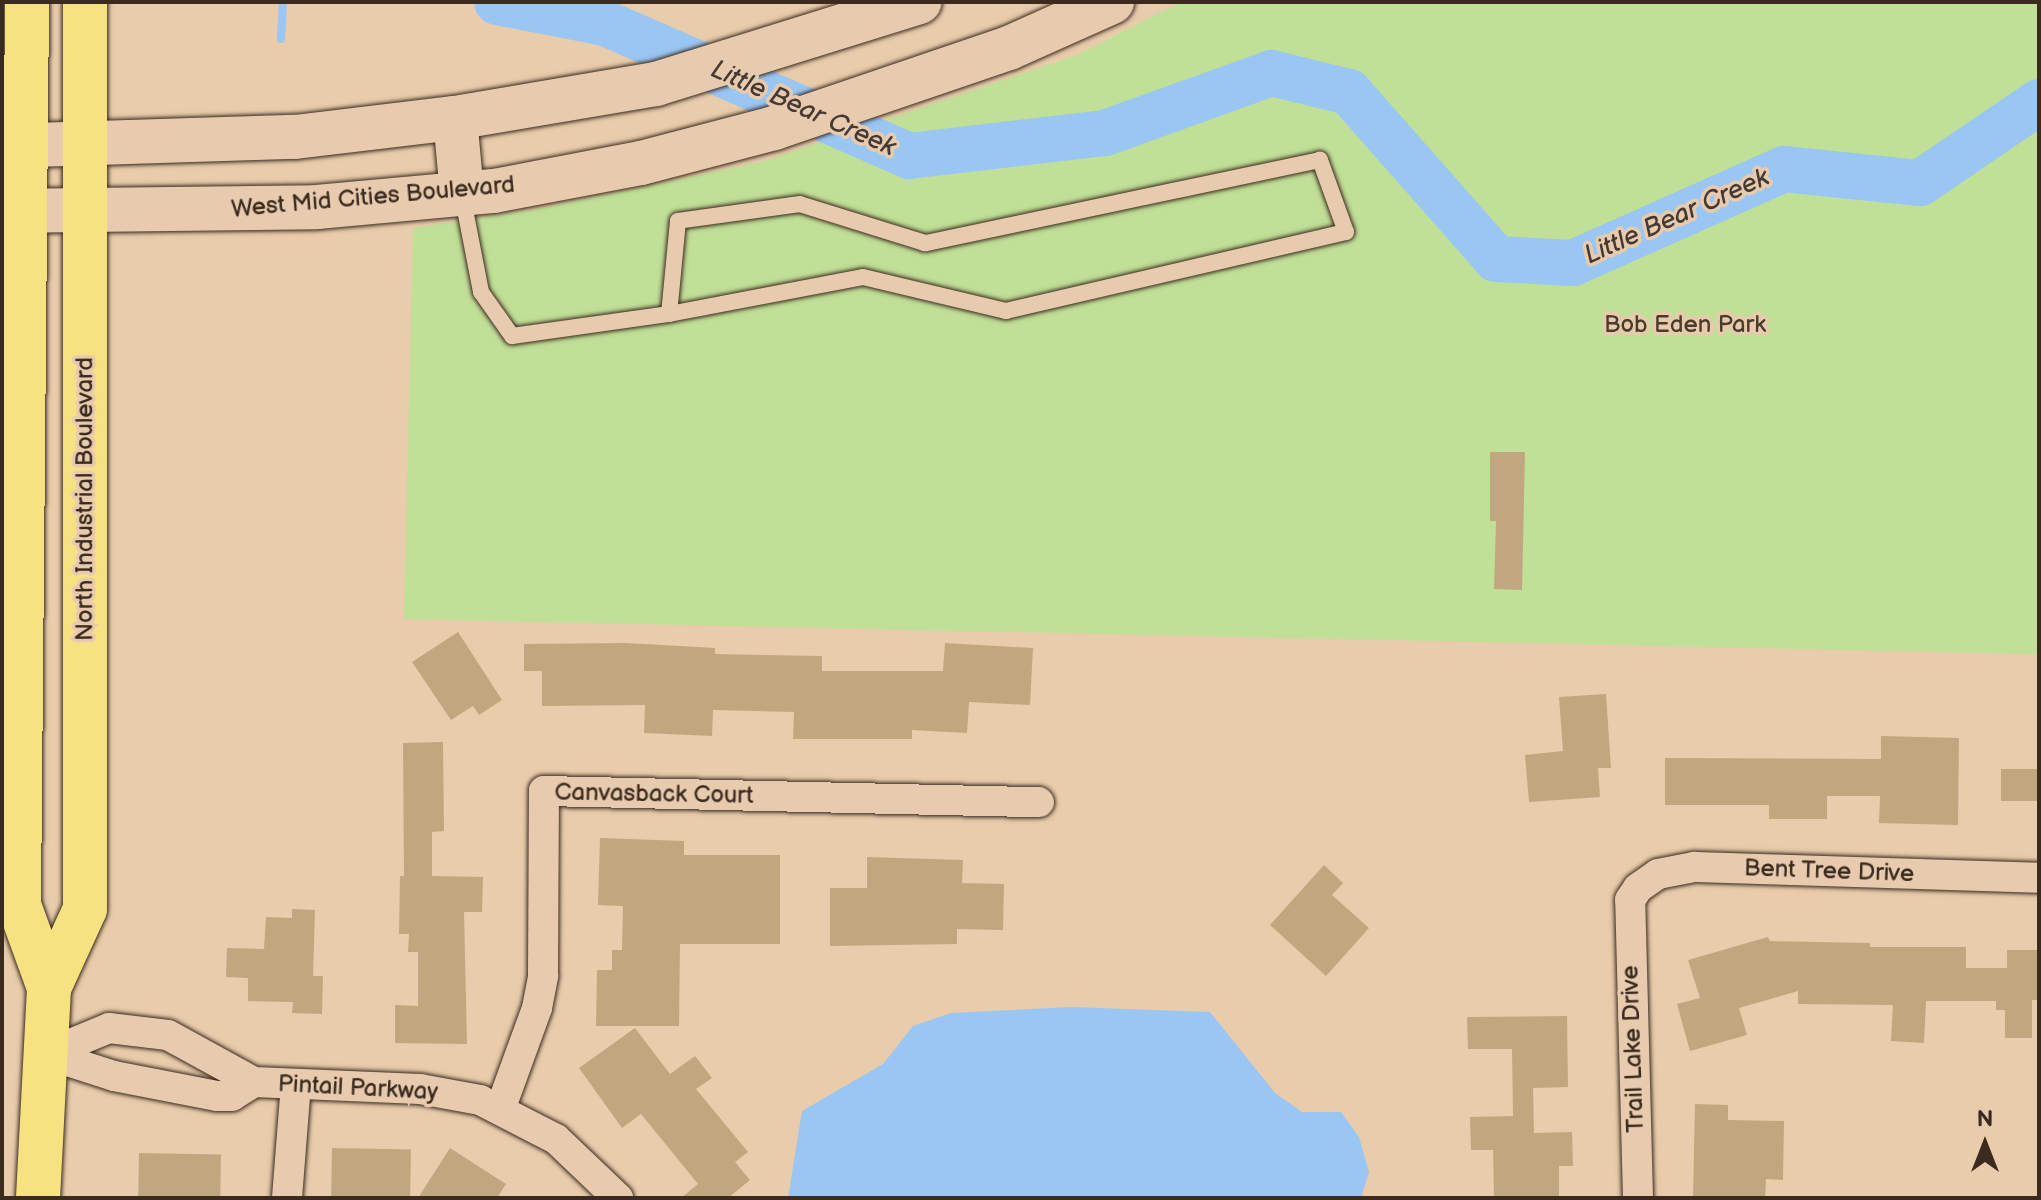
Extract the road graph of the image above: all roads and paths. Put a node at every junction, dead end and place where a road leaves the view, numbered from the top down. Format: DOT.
graph roads {
  1 [pos="27,2"];
  2 [pos="85,2"];
  3 [pos="920,2"];
  4 [pos="1112,2"];
  5 [pos="455,118"];
  6 [pos="86,144"];
  7 [pos="14,146"];
  8 [pos="462,194"];
  9 [pos="14,211"];
  10 [pos="85,211"];
  11 [pos="669,314"];
  12 [pos="12,475"];
  13 [pos="11,775"];
  14 [pos="1039,802"];
  15 [pos="2039,878"];
  16 [pos="1630,900"];
  17 [pos="49,988"];
  18 [pos="182,1043"];
  19 [pos="46,1054"];
  20 [pos="254,1082"];
  21 [pos="296,1084"];
  22 [pos="163,1087"];
  23 [pos="501,1107"];
  24 [pos="38,1198"];
  25 [pos="287,1198"];
  26 [pos="618,1198"];
  27 [pos="1638,1198"];
  1 -- 7 [label="main road, North Industrial Boulevard"];
  2 -- 6 [label="main road, North Industrial Boulevard"];
  3 -- 5 [label="main road"];
  4 -- 8 [label="main road, West Mid Cities Boulevard"];
  5 -- 6 [label="main road"];
  5 -- 8 [label="main road"];
  6 -- 7 [label="main road"];
  6 -- 10 [label="main road, North Industrial Boulevard"];
  7 -- 9 [label="main road, North Industrial Boulevard"];
  8 -- 10 [label="main road, West Mid Cities Boulevard"];
  8 -- 11 [label="lane"];
  9 -- 10 [label="main road, West Mid Cities Boulevard"];
  9 -- 12 [label="main road, North Industrial Boulevard"];
  10 -- 17 [label="main road, North Industrial Boulevard"];
  11 -- 11 [label="lane"];
  12 -- 13 [label="main road, North Industrial Boulevard"];
  13 -- 17 [label="main road, North Industrial Boulevard"];
  14 -- 23 [label="street, Canvasback Court"];
  15 -- 16 [label="street, Bent Tree Drive"];
  16 -- 27 [label="street, Trail Lake Drive"];
  17 -- 19 [label="main road, North Industrial Boulevard"];
  18 -- 19 [label="street, Pintail Parkway"];
  18 -- 20 [label="street, Pintail Parkway"];
  18 -- 22 [label="street"];
  19 -- 22 [label="street, Pintail Parkway"];
  19 -- 24 [label="main road, North Industrial Boulevard"];
  20 -- 21 [label="street, Pintail Parkway"];
  20 -- 22 [label="street, Pintail Parkway"];
  21 -- 23 [label="street, Pintail Parkway"];
  21 -- 25 [label="street"];
  23 -- 26 [label="street, Pintail Parkway"];
}
